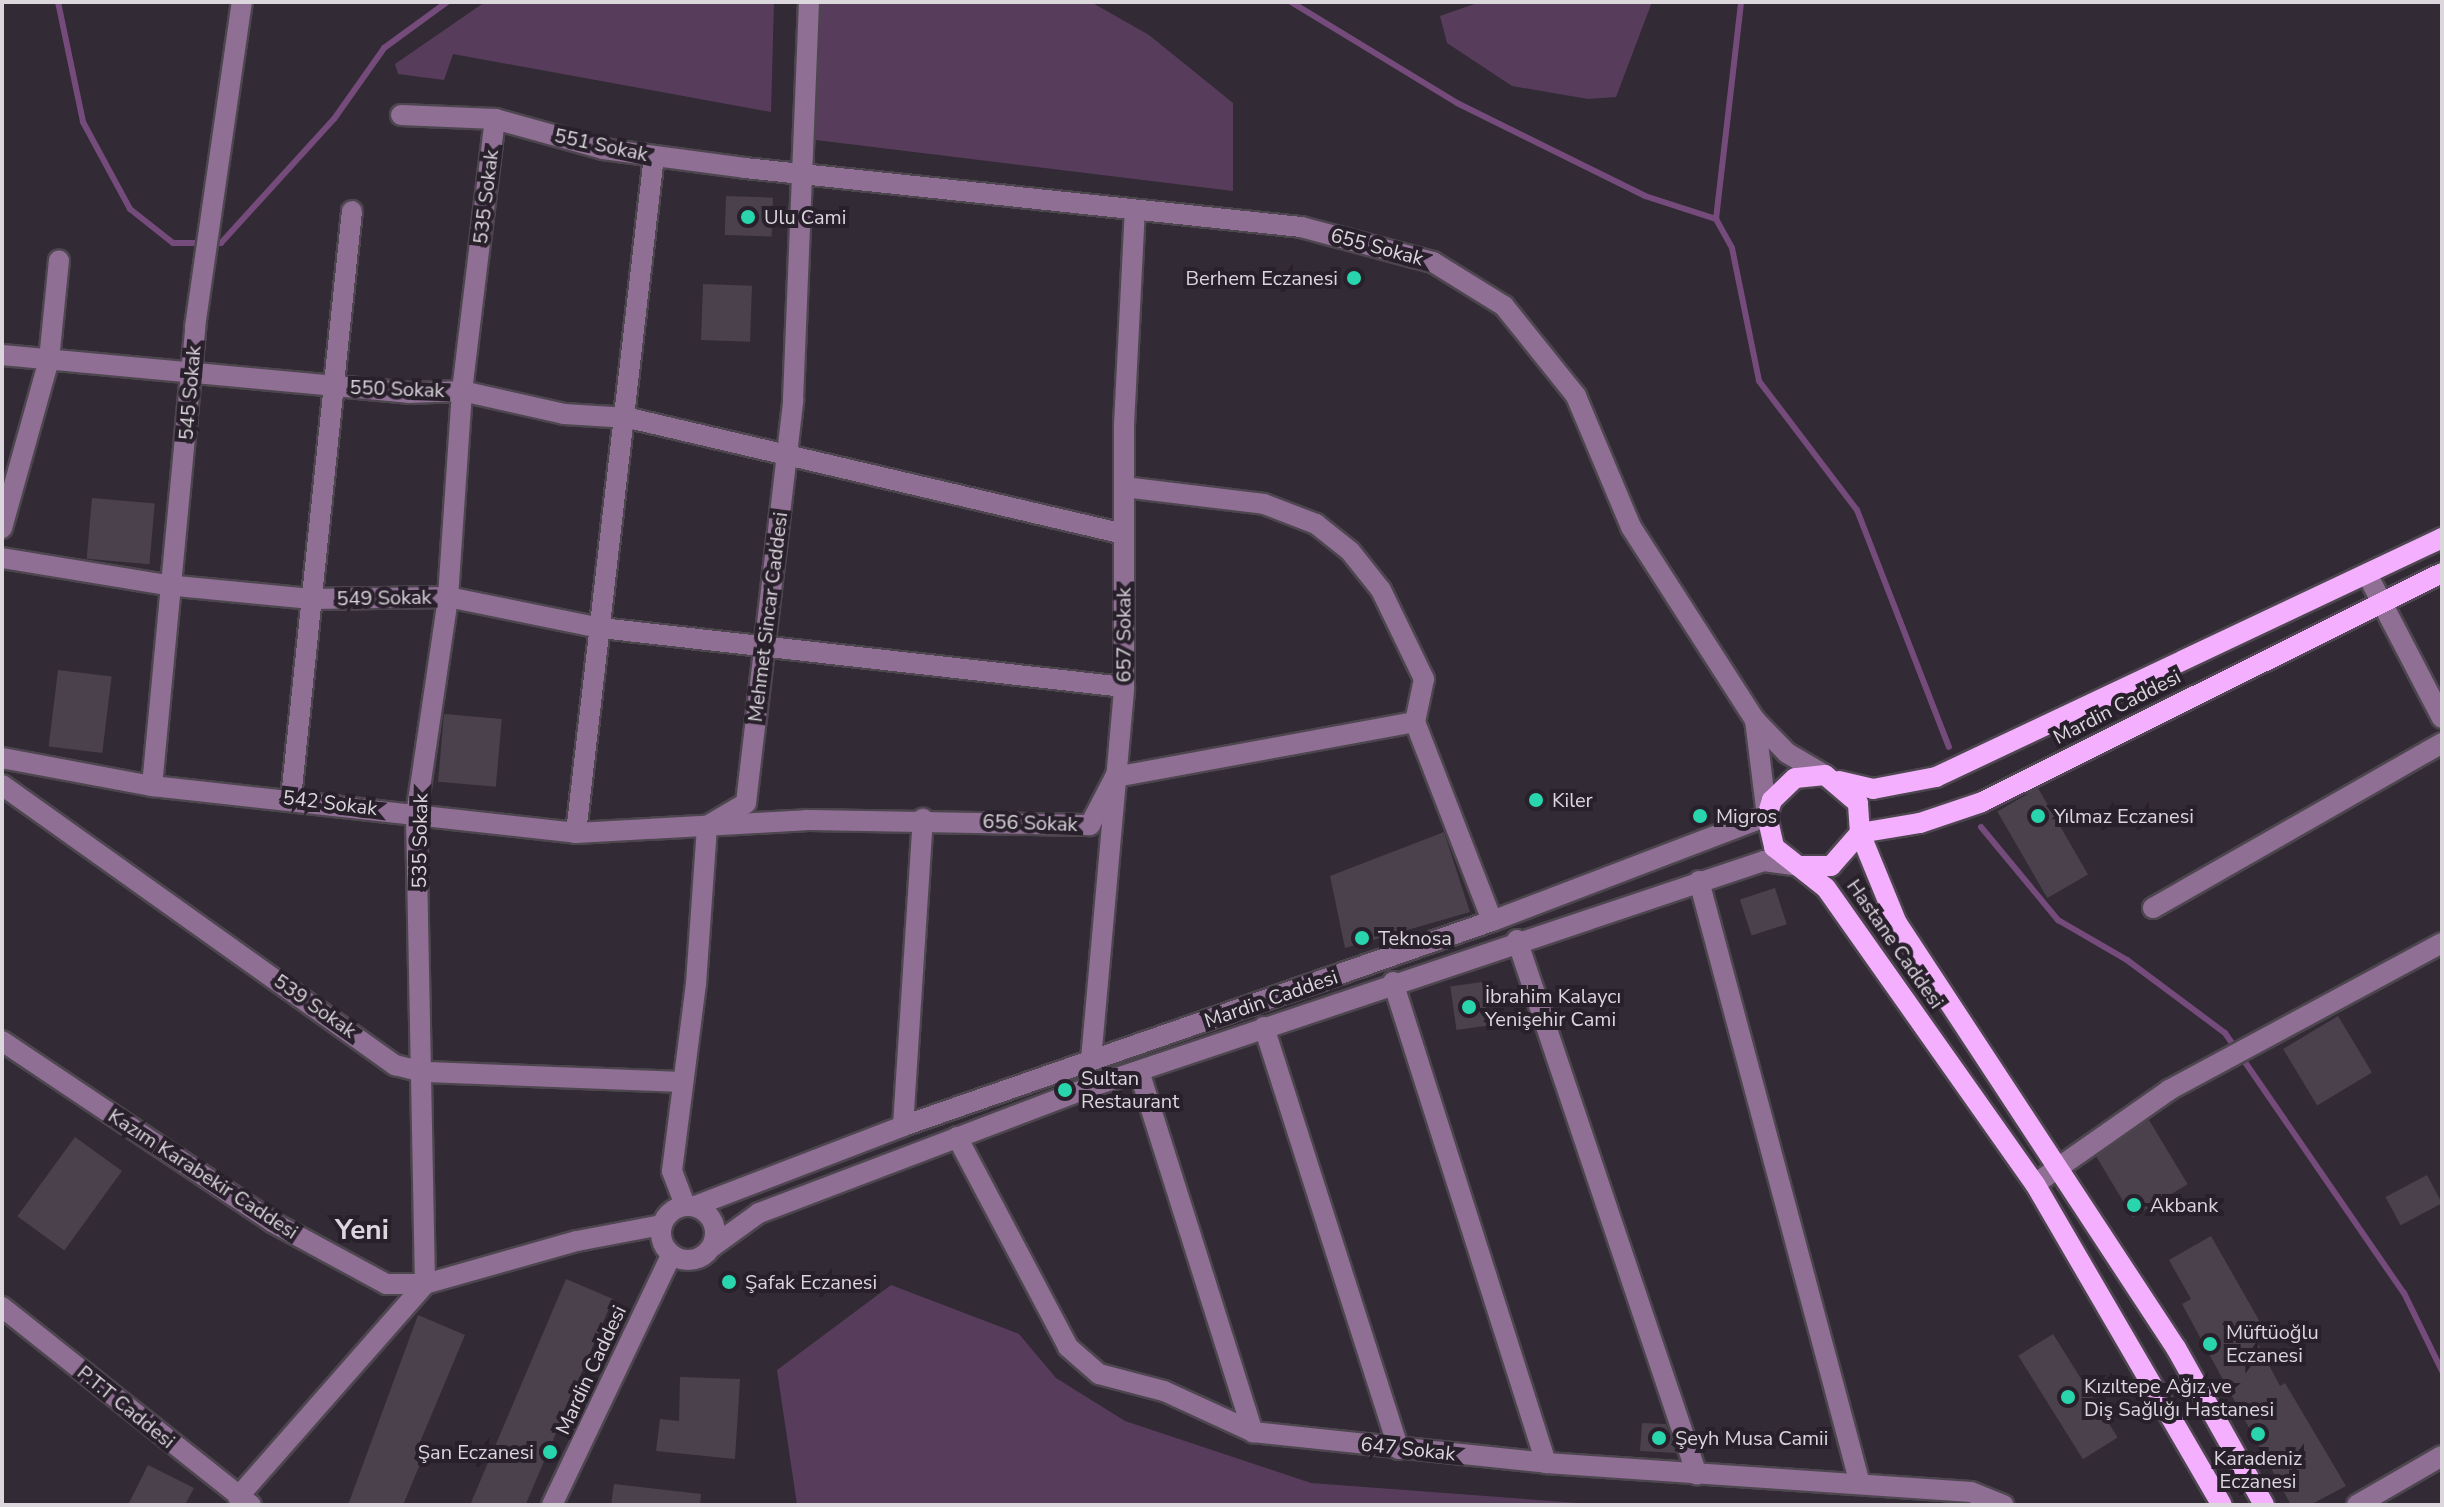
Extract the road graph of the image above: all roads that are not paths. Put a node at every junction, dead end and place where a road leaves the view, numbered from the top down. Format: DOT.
graph roads {
  1 [pos="242,2"];
  2 [pos="809,2"];
  3 [pos="401,115"];
  4 [pos="495,119"];
  5 [pos="654,156"];
  6 [pos="802,174"];
  7 [pos="1135,210"];
  8 [pos="352,211"];
  9 [pos="59,260"];
  10 [pos="2,355"];
  11 [pos="49,360"];
  12 [pos="195,373"];
  13 [pos="329,385"];
  14 [pos="462,391"];
  15 [pos="629,418"];
  16 [pos="786,456"];
  17 [pos="1124,487"];
  18 [pos="2,528"];
  19 [pos="1124,534"];
  20 [pos="2442,538"];
  21 [pos="2,558"];
  22 [pos="2442,573"];
  23 [pos="2368,576"];
  24 [pos="166,585"];
  25 [pos="448,597"];
  26 [pos="311,599"];
  27 [pos="2385,601"];
  28 [pos="601,628"];
  29 [pos="764,646"];
  30 [pos="1124,687"];
  31 [pos="2442,718"];
  32 [pos="1755,720"];
  33 [pos="1415,722"];
  34 [pos="2442,743"];
  35 [pos="2,758"];
  36 [pos="1115,777"];
  37 [pos="1832,778"];
  38 [pos="2,785"];
  39 [pos="152,786"];
  40 [pos="291,798"];
  41 [pos="416,815"];
  42 [pos="1767,816"];
  43 [pos="923,819"];
  44 [pos="707,826"];
  45 [pos="576,833"];
  46 [pos="1860,833"];
  47 [pos="1799,866"];
  48 [pos="1699,881"];
  49 [pos="2153,908"];
  50 [pos="1492,921"];
  51 [pos="1517,940"];
  52 [pos="2442,943"];
  53 [pos="1393,982"];
  54 [pos="1264,1027"];
  55 [pos="2,1041"];
  56 [pos="1091,1060"];
  57 [pos="1139,1071"];
  58 [pos="424,1072"];
  59 [pos="679,1082"];
  60 [pos="903,1126"];
  61 [pos="957,1137"];
  62 [pos="2060,1166"];
  63 [pos="2035,1184"];
  64 [pos="690,1206"];
  65 [pos="662,1225"];
  66 [pos="712,1247"];
  67 [pos="671,1255"];
  68 [pos="425,1284"];
  69 [pos="2,1307"];
  70 [pos="2154,1316"];
  71 [pos="2127,1334"];
  72 [pos="1253,1432"];
  73 [pos="1399,1449"];
  74 [pos="2442,1456"];
  75 [pos="1546,1463"];
  76 [pos="1697,1475"];
  77 [pos="1860,1484"];
  78 [pos="245,1501"];
  79 [pos="552,1505"];
  80 [pos="2003,1505"];
  81 [pos="2222,1505"];
  82 [pos="2264,1505"];
  83 [pos="2357,1505"];
  1 -- 12 [label="street, 545 Sokak"];
  2 -- 6 [label="street, Mehmet Sincar Caddesi"];
  3 -- 4 [label="street, 551 Sokak"];
  4 -- 5 [label="street, 551 Sokak"];
  4 -- 14 [label="street, 535 Sokak"];
  5 -- 6 [label="street, 551 Sokak"];
  5 -- 15 [label="street"];
  6 -- 7 [label="street, 655 Sokak"];
  6 -- 16 [label="street, Mehmet Sincar Caddesi"];
  7 -- 17 [label="street, 657 Sokak"];
  7 -- 32 [label="street, 655 Sokak"];
  8 -- 13 [label="street"];
  9 -- 11 [label="street"];
  10 -- 11 [label="street, 550 Sokak"];
  11 -- 12 [label="street, 550 Sokak"];
  11 -- 18 [label="street"];
  12 -- 13 [label="street, 550 Sokak"];
  12 -- 24 [label="street, 545 Sokak"];
  13 -- 14 [label="street, 550 Sokak"];
  13 -- 26 [label="street"];
  14 -- 15 [label="street, 550 Sokak"];
  14 -- 25 [label="street, 535 Sokak"];
  15 -- 16 [label="street, 550 Sokak"];
  15 -- 28 [label="street"];
  16 -- 19 [label="street, 550 Sokak"];
  16 -- 29 [label="street, Mehmet Sincar Caddesi"];
  17 -- 19 [label="street, 657 Sokak"];
  17 -- 33 [label="street"];
  19 -- 30 [label="street, 657 Sokak"];
  20 -- 23 [label="main road, Mardin Caddesi"];
  21 -- 24 [label="street, 549 Sokak"];
  22 -- 27 [label="main road, Mardin Caddesi"];
  23 -- 27 [label="street"];
  23 -- 37 [label="main road, Mardin Caddesi"];
  24 -- 26 [label="street, 549 Sokak"];
  24 -- 39 [label="street, 545 Sokak"];
  25 -- 26 [label="street, 549 Sokak"];
  25 -- 28 [label="street, 549 Sokak"];
  25 -- 41 [label="street, 535 Sokak"];
  26 -- 40 [label="street"];
  27 -- 31 [label="street"];
  27 -- 46 [label="main road, Mardin Caddesi"];
  28 -- 29 [label="street, 549 Sokak"];
  28 -- 45 [label="street"];
  29 -- 30 [label="street, 549 Sokak"];
  29 -- 44 [label="street, Mehmet Sincar Caddesi"];
  30 -- 36 [label="street, 657 Sokak"];
  32 -- 37 [label="street, 655 Sokak"];
  32 -- 42 [label="street, 655 Sokak"];
  33 -- 36 [label="street"];
  33 -- 50 [label="street"];
  34 -- 49 [label="street"];
  35 -- 39 [label="street, 542 Sokak"];
  36 -- 43 [label="street, 656 Sokak"];
  36 -- 56 [label="street, 657 Sokak"];
  37 -- 42 [label="main road, Mardin Caddesi"];
  37 -- 46 [label="main road"];
  38 -- 58 [label="street, 539 Sokak"];
  39 -- 40 [label="street, 542 Sokak"];
  40 -- 41 [label="street, 542 Sokak"];
  41 -- 45 [label="street, 542 Sokak"];
  41 -- 58 [label="street, 535 Sokak"];
  42 -- 47 [label="main road"];
  42 -- 50 [label="street, Mardin Caddesi"];
  43 -- 44 [label="street, 656 Sokak"];
  43 -- 60 [label="street"];
  44 -- 45 [label="street, 542 Sokak"];
  44 -- 59 [label="street"];
  46 -- 47 [label="main road, Hastane Caddesi"];
  46 -- 62 [label="main road, Hastane Caddesi"];
  47 -- 48 [label="street, Mardin Caddesi"];
  47 -- 63 [label="main road, Hastane Caddesi"];
  48 -- 51 [label="street, Mardin Caddesi"];
  48 -- 77 [label="street"];
  50 -- 56 [label="street, Mardin Caddesi"];
  51 -- 53 [label="street, Mardin Caddesi"];
  51 -- 76 [label="street"];
  52 -- 62 [label="street"];
  53 -- 54 [label="street, Mardin Caddesi"];
  53 -- 75 [label="street"];
  54 -- 57 [label="street, Mardin Caddesi"];
  54 -- 73 [label="street"];
  55 -- 68 [label="street, Kazım Karabekir Caddesi"];
  56 -- 60 [label="street, Mardin Caddesi"];
  57 -- 61 [label="street, Mardin Caddesi"];
  57 -- 72 [label="street"];
  58 -- 59 [label="street, 539 Sokak"];
  58 -- 68 [label="street, 535 Sokak"];
  59 -- 64 [label="street"];
  60 -- 64 [label="street, Mardin Caddesi"];
  61 -- 66 [label="street, Mardin Caddesi"];
  61 -- 72 [label="street, 647 Sokak"];
  62 -- 63 [label="street"];
  62 -- 70 [label="main road, Hastane Caddesi"];
  63 -- 71 [label="main road, Hastane Caddesi"];
  64 -- 65 [label="street"];
  64 -- 66 [label="street"];
  65 -- 67 [label="street"];
  65 -- 68 [label="street, Kazım Karabekir Caddesi"];
  66 -- 67 [label="street, Mardin Caddesi"];
  67 -- 79 [label="street, Mardin Caddesi"];
  68 -- 78 [label="street"];
  69 -- 78 [label="street, P.T.T Caddesi"];
  70 -- 71 [label="main road"];
  70 -- 82 [label="main road, Hastane Caddesi"];
  71 -- 81 [label="main road, Hastane Caddesi"];
  72 -- 73 [label="street, 647 Sokak"];
  73 -- 75 [label="street, 647 Sokak"];
  74 -- 83 [label="street"];
  75 -- 76 [label="street, 647 Sokak"];
  76 -- 77 [label="street, 647 Sokak"];
  77 -- 80 [label="street, 647 Sokak"];
}
